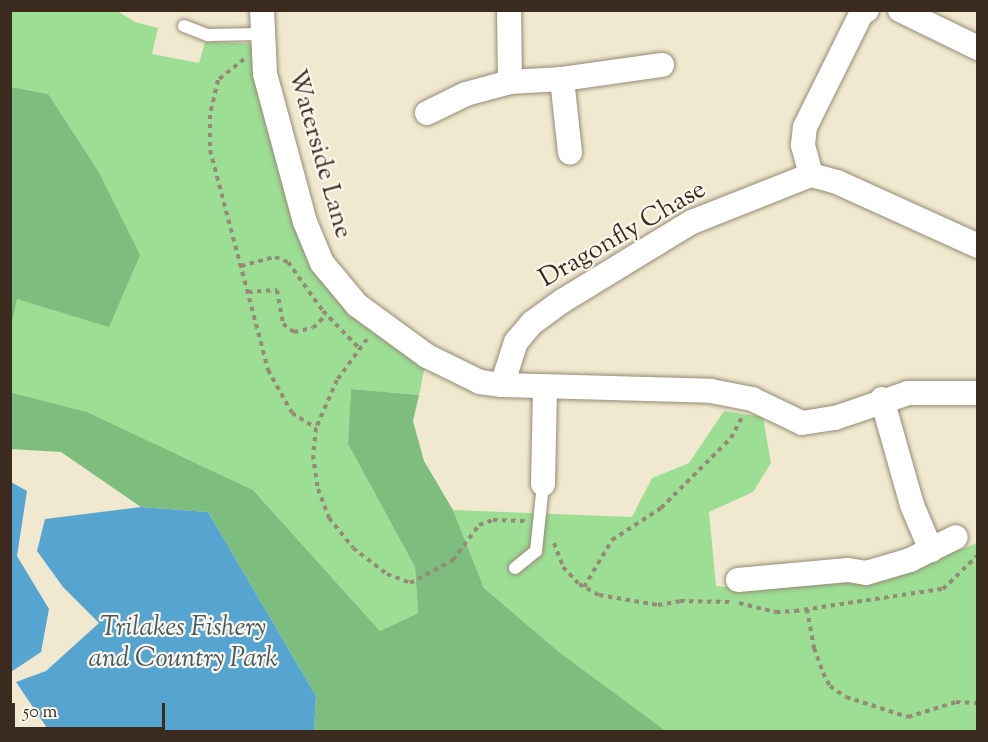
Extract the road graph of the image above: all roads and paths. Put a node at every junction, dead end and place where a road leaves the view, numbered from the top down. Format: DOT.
graph roads {
  1 [pos="262,10"];
  2 [pos="509,10"];
  3 [pos="867,10"];
  4 [pos="900,10"];
  5 [pos="184,26"];
  6 [pos="262,34"];
  7 [pos="978,48"];
  8 [pos="262,59"];
  9 [pos="662,65"];
  10 [pos="562,79"];
  11 [pos="510,82"];
  12 [pos="427,114"];
  13 [pos="570,153"];
  14 [pos="811,175"];
  15 [pos="978,246"];
  16 [pos="241,266"];
  17 [pos="248,292"];
  18 [pos="326,315"];
  19 [pos="382,323"];
  20 [pos="359,348"];
  21 [pos="502,385"];
  22 [pos="545,387"];
  23 [pos="978,393"];
  24 [pos="752,399"];
  25 [pos="882,399"];
  26 [pos="316,429"];
  27 [pos="543,484"];
  28 [pos="541,522"];
  29 [pos="956,537"];
  30 [pos="931,550"];
  31 [pos="515,568"];
  32 [pos="738,580"];
  33 [pos="584,587"];
  34 [pos="807,609"];
  35 [pos="978,703"];
  1 -- 6 [label="street, Waterside Lane"];
  2 -- 11 [label="street"];
  3 -- 14 [label="street"];
  4 -- 7 [label="street"];
  5 -- 6 [label="lane"];
  6 -- 8 [label="street, Waterside Lane"];
  8 -- 16 [label="path"];
  8 -- 19 [label="street, Waterside Lane"];
  9 -- 10 [label="street"];
  10 -- 11 [label="street"];
  10 -- 13 [label="street"];
  11 -- 12 [label="street"];
  14 -- 15 [label="street"];
  14 -- 21 [label="street, Dragonfly Chase"];
  16 -- 17 [label="path"];
  16 -- 18 [label="path"];
  17 -- 18 [label="path"];
  17 -- 26 [label="path"];
  18 -- 20 [label="path"];
  19 -- 20 [label="path"];
  19 -- 21 [label="street, Waterside Lane"];
  20 -- 26 [label="path"];
  21 -- 22 [label="street, Waterside Lane"];
  22 -- 24 [label="street, Waterside Lane"];
  22 -- 27 [label="street"];
  23 -- 25 [label="street, Waterside Lane"];
  24 -- 25 [label="street, Waterside Lane"];
  24 -- 33 [label="path"];
  25 -- 30 [label="street"];
  26 -- 28 [label="path"];
  27 -- 28 [label="lane"];
  28 -- 31 [label="lane"];
  29 -- 30 [label="street"];
  30 -- 32 [label="street"];
  34 -- 35 [label="path"];
}
